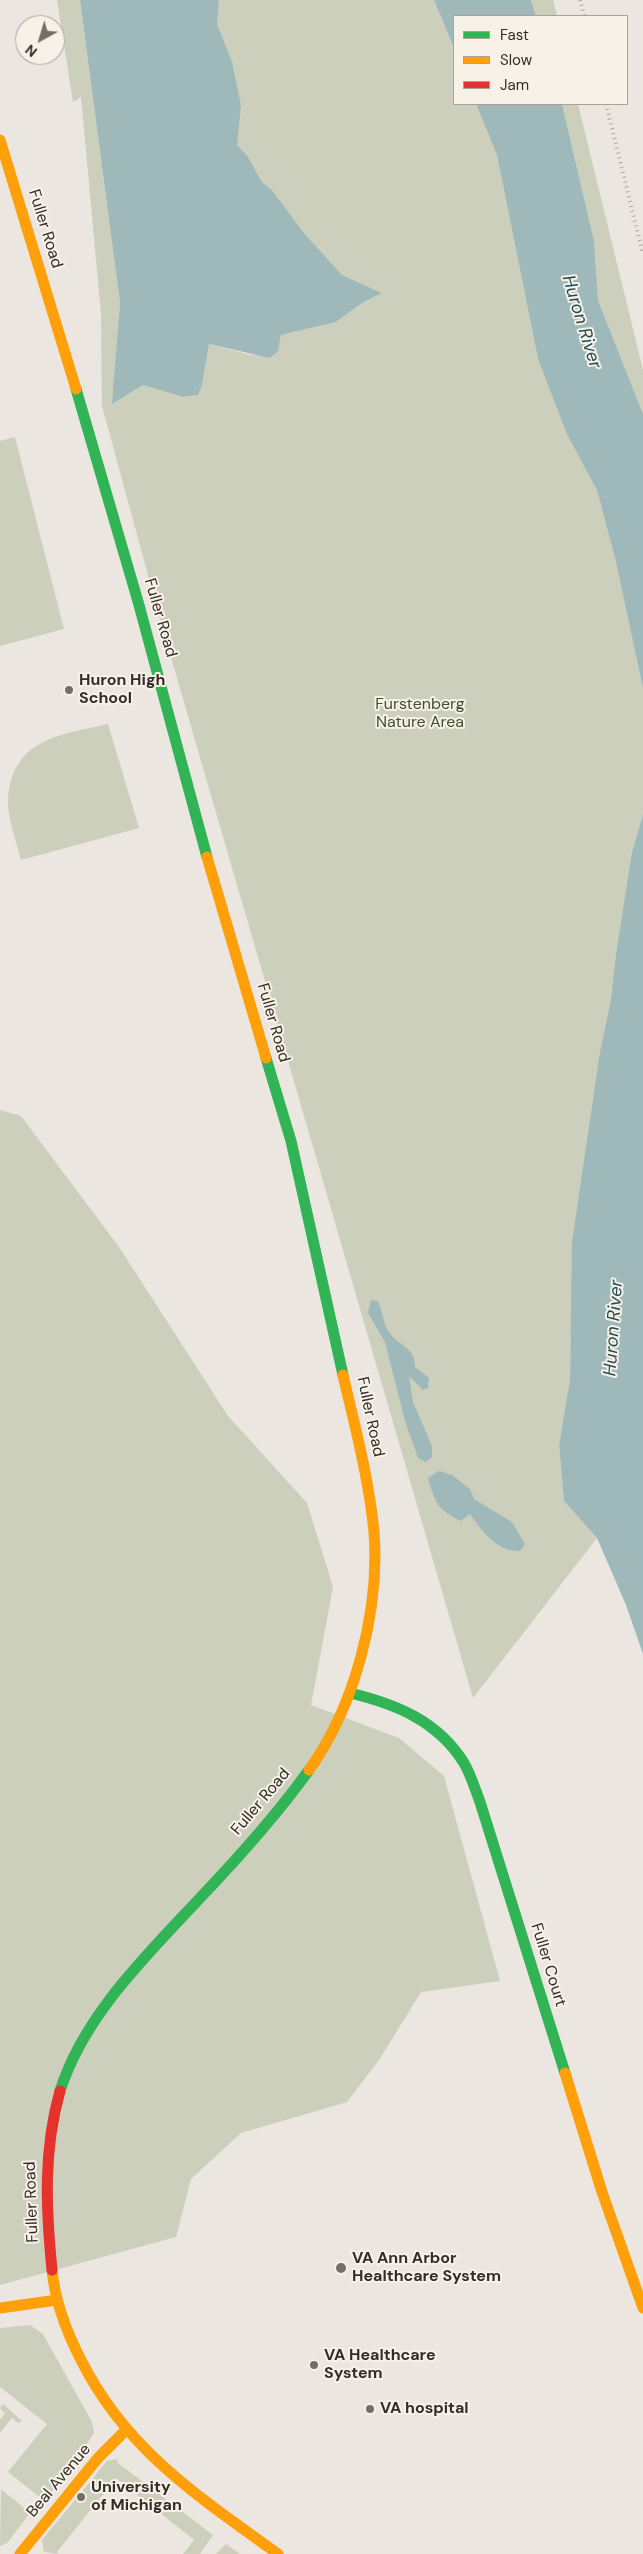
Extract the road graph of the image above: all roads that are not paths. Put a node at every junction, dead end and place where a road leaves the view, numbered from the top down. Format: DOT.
graph roads {
  1 [pos="0,140"];
  2 [pos="350,1693"];
  3 [pos="57,2300"];
  4 [pos="0,2308"];
  5 [pos="643,2308"];
  6 [pos="126,2430"];
  7 [pos="20,2554"];
  8 [pos="278,2554"];
  1 -- 2 [label="main road, Fuller Road"];
  2 -- 3 [label="main road, Fuller Road"];
  2 -- 5 [label="main road, Fuller Court"];
  3 -- 4 [label="main road"];
  3 -- 6 [label="main road, Fuller Road"];
  6 -- 7 [label="main road, Beal Avenue"];
  6 -- 8 [label="main road, Fuller Road"];
}
